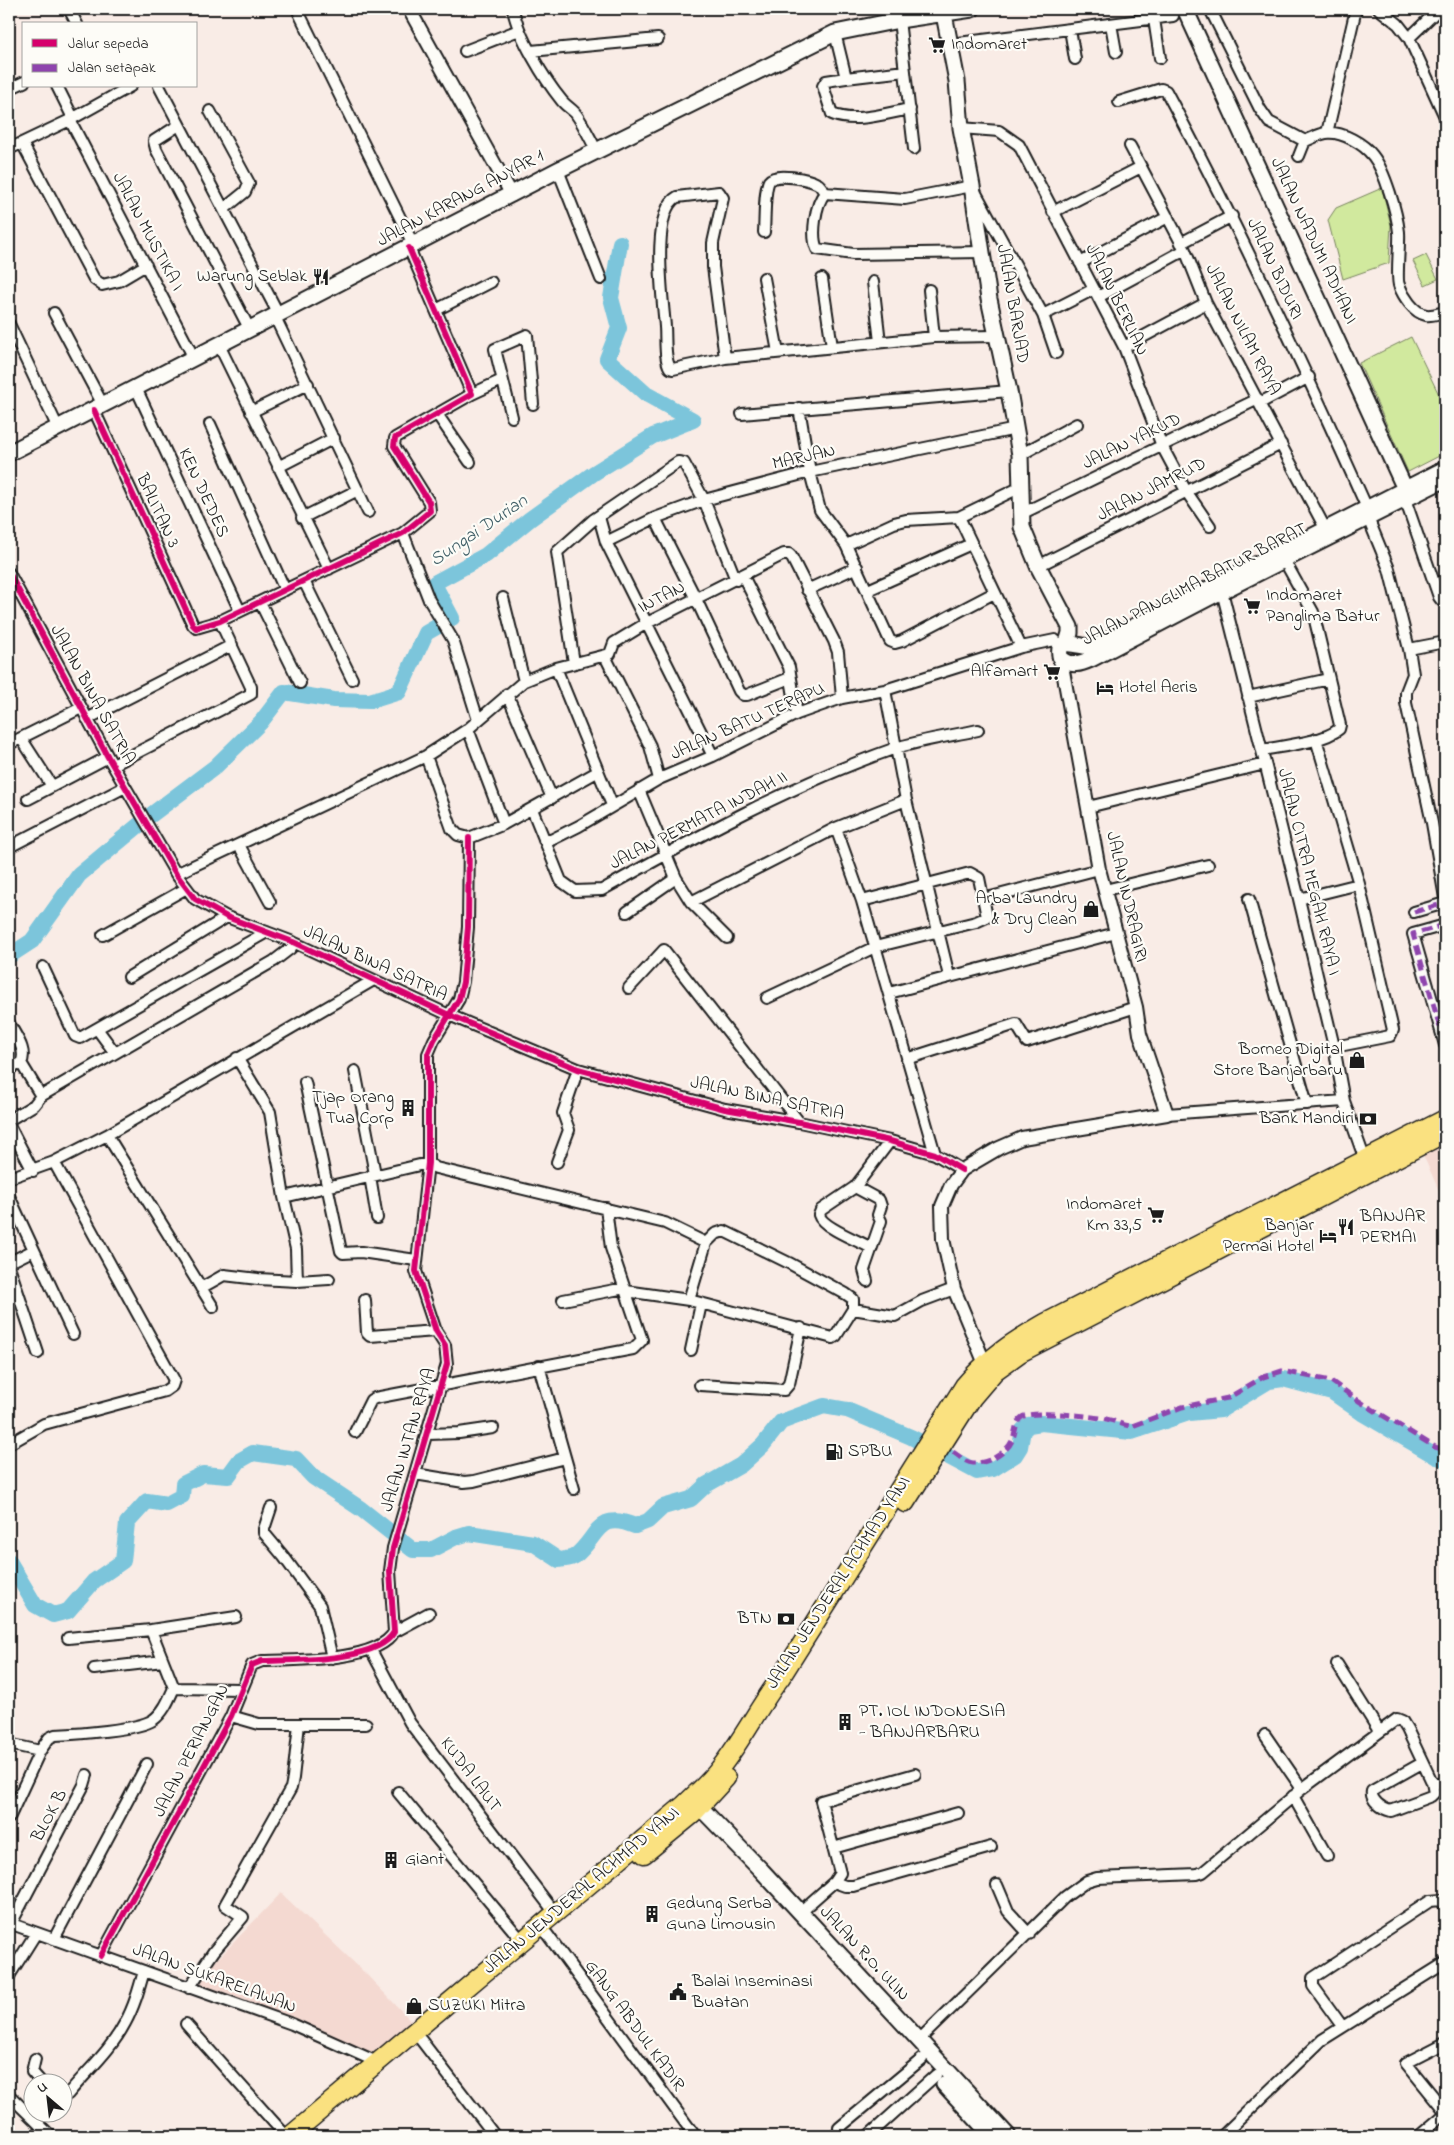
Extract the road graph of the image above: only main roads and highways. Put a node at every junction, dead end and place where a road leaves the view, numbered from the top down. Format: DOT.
graph roads {
  1 [pos="972,9"];
  2 [pos="944,11"];
  3 [pos="1179,13"];
  4 [pos="9,453"];
  5 [pos="1445,469"];
  6 [pos="1445,479"];
  7 [pos="1405,494"];
  8 [pos="1367,513"];
  9 [pos="1063,650"];
  10 [pos="1445,1119"];
  11 [pos="1445,1133"];
  12 [pos="1249,1226"];
  13 [pos="1165,1269"];
  14 [pos="942,1433"];
  15 [pos="692,1806"];
  16 [pos="758,1874"];
  17 [pos="455,2004"];
  18 [pos="984,2119"];
  19 [pos="998,2134"];
  20 [pos="290,2136"];
  21 [pos="306,2136"];
  1 -- 2 [label="main road"];
  2 -- 4 [label="main road, JALAN KARANG ANYAR 1"];
  2 -- 9 [label="main road, JALAN BARJAD"];
  3 -- 7 [label="main road, JALAN NADJMI ADHANI"];
  5 -- 7 [label="main road, JALAN PANGLIMA BATUR BARAT"];
  6 -- 7 [label="main road, JALAN PANGLIMA BATUR BARAT"];
  7 -- 8 [label="main road, JALAN PANGLIMA BATUR BARAT"];
  8 -- 9 [label="main road, JALAN PANGLIMA BATUR BARAT"];
  8 -- 9 [label="main road, JALAN PANGLIMA BATUR BARAT"];
  10 -- 12 [label="highway, JALAN JENDERAL ACHMAD YANI"];
  11 -- 12 [label="highway, JALAN JENDERAL ACHMAD YANI"];
  12 -- 13 [label="highway, JALAN JENDERAL ACHMAD YANI"];
  13 -- 14 [label="highway, JALAN JENDERAL ACHMAD YANI"];
  13 -- 14 [label="highway, JALAN JENDERAL ACHMAD YANI"];
  14 -- 15 [label="highway, JALAN JENDERAL ACHMAD YANI"];
  15 -- 16 [label="main road, JALAN R.O. ULIN"];
  15 -- 17 [label="highway, JALAN JENDERAL ACHMAD YANI"];
  15 -- 17 [label="highway, JALAN JENDERAL ACHMAD YANI"];
  16 -- 18 [label="main road, JALAN R.O. ULIN"];
  16 -- 18 [label="main road, JALAN R.O. ULIN"];
  17 -- 20 [label="highway, JALAN JENDERAL ACHMAD YANI"];
  17 -- 21 [label="highway, JALAN JENDERAL ACHMAD YANI"];
  18 -- 19 [label="main road, JALAN R.O. ULIN"];
}
